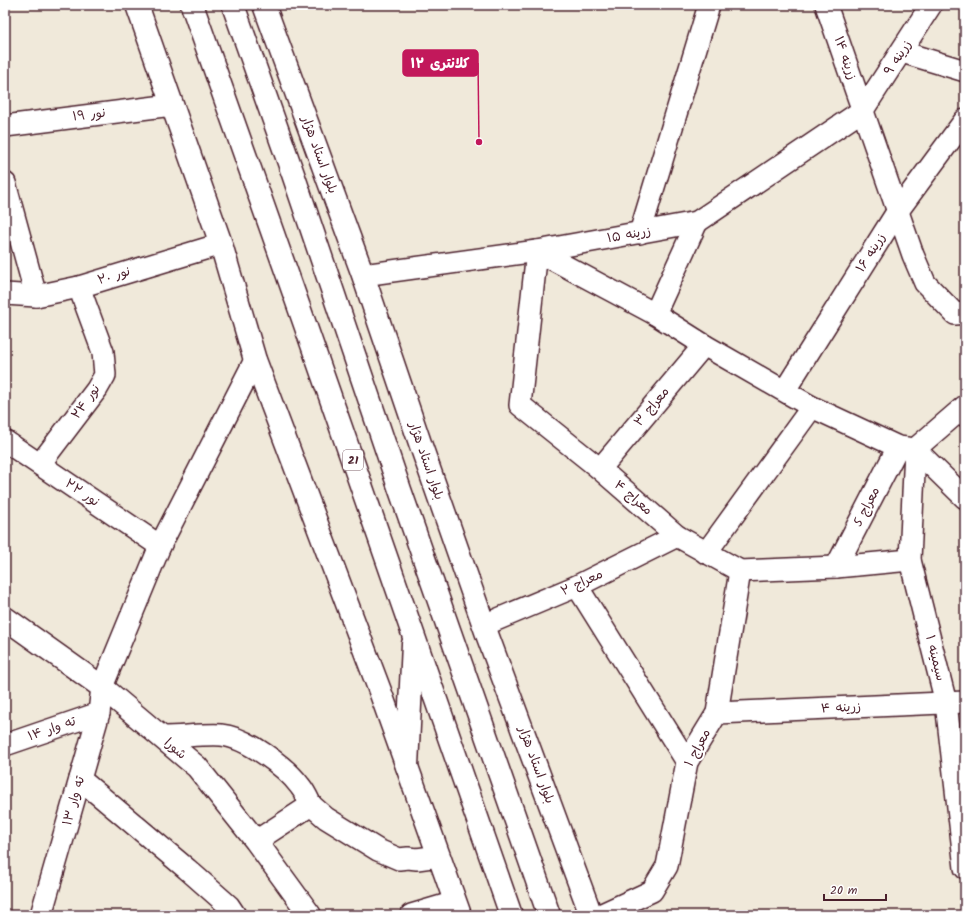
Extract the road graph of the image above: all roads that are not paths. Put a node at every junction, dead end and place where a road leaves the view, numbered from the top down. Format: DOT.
graph roads {
  1 [pos="137,5"];
  2 [pos="192,5"];
  3 [pos="234,5"];
  4 [pos="264,5"];
  5 [pos="709,5"];
  6 [pos="826,5"];
  7 [pos="931,5"];
  8 [pos="902,52"];
  9 [pos="965,71"];
  10 [pos="172,104"];
  11 [pos="863,110"];
  12 [pos="965,120"];
  13 [pos="5,126"];
  14 [pos="5,183"];
  15 [pos="897,212"];
  16 [pos="697,222"];
  17 [pos="640,233"];
  18 [pos="221,244"];
  19 [pos="537,252"];
  20 [pos="363,275"];
  21 [pos="79,287"];
  22 [pos="5,294"];
  23 [pos="36,296"];
  24 [pos="965,313"];
  25 [pos="655,314"];
  26 [pos="704,345"];
  27 [pos="255,360"];
  28 [pos="785,390"];
  29 [pos="965,406"];
  30 [pos="812,407"];
  31 [pos="5,441"];
  32 [pos="906,448"];
  33 [pos="40,464"];
  34 [pos="600,469"];
  35 [pos="965,498"];
  36 [pos="677,536"];
  37 [pos="160,546"];
  38 [pos="706,553"];
  39 [pos="910,560"];
  40 [pos="836,567"];
  41 [pos="740,571"];
  42 [pos="577,586"];
  43 [pos="5,618"];
  44 [pos="484,625"];
  45 [pos="414,633"];
  46 [pos="102,687"];
  47 [pos="956,702"];
  48 [pos="717,713"];
  49 [pos="99,714"];
  50 [pos="162,737"];
  51 [pos="5,745"];
  52 [pos="687,762"];
  53 [pos="407,766"];
  54 [pos="80,779"];
  55 [pos="311,805"];
  56 [pos="256,841"];
  57 [pos="439,856"];
  58 [pos="965,868"];
  59 [pos="457,909"];
  60 [pos="41,915"];
  61 [pos="235,915"];
  62 [pos="310,915"];
  63 [pos="411,915"];
  64 [pos="511,915"];
  65 [pos="549,915"];
  66 [pos="591,915"];
  67 [pos="600,915"];
  1 -- 10 [label="main road"];
  2 -- 45 [label="main road, 21"];
  3 -- 65 [label="main road"];
  4 -- 20 [label="main road, بلوار استاد هژار"];
  5 -- 17 [label="street"];
  6 -- 11 [label="street, زرینه ۱۴"];
  7 -- 8 [label="street, زرینه ۹"];
  8 -- 9 [label="street"];
  8 -- 11 [label="street, زرینه ۹"];
  10 -- 13 [label="street, نور ۱۹"];
  10 -- 18 [label="main road"];
  11 -- 15 [label="street, زرینه ۱۴"];
  11 -- 16 [label="street, زرینه ۱۵"];
  12 -- 15 [label="street, زرینه ۱۶"];
  14 -- 23 [label="street"];
  15 -- 24 [label="street, زرینه ۱۴"];
  15 -- 28 [label="street, زرینه ۱۶"];
  16 -- 17 [label="street, زرینه ۱۵"];
  16 -- 25 [label="street"];
  17 -- 19 [label="street, زرینه ۱۵"];
  18 -- 21 [label="street, نور ۲۰"];
  18 -- 27 [label="main road"];
  19 -- 20 [label="street, زرینه ۱۵"];
  19 -- 25 [label="street"];
  19 -- 34 [label="street, معراج ۴"];
  20 -- 44 [label="main road, بلوار استاد هژار"];
  21 -- 23 [label="street, نور ۲۰"];
  21 -- 33 [label="street, نور ۲۴"];
  22 -- 23 [label="street, نور ۲۰"];
  25 -- 26 [label="street"];
  26 -- 28 [label="street"];
  26 -- 34 [label="street, معراج ۳"];
  27 -- 37 [label="street, ته وار ۱۳"];
  27 -- 53 [label="main road"];
  28 -- 30 [label="street"];
  29 -- 32 [label="street"];
  30 -- 32 [label="street"];
  30 -- 38 [label="street"];
  31 -- 33 [label="street, نور ۲۲"];
  32 -- 35 [label="street"];
  32 -- 39 [label="street, سیمینه ۱"];
  32 -- 40 [label="street, معراج 5"];
  33 -- 37 [label="street, نور ۲۲"];
  34 -- 36 [label="street, معراج ۴"];
  36 -- 38 [label="street, معراج ۴"];
  36 -- 42 [label="street, معراج ۲"];
  37 -- 46 [label="street, ته وار ۱۳"];
  38 -- 41 [label="street, معراج ۴"];
  39 -- 40 [label="street"];
  39 -- 47 [label="street, سیمینه ۱"];
  40 -- 41 [label="street"];
  41 -- 48 [label="street, معراج ۱"];
  42 -- 44 [label="street, معراج ۲"];
  42 -- 52 [label="street"];
  43 -- 46 [label="main road, شورا"];
  44 -- 66 [label="main road, بلوار استاد هژار"];
  45 -- 53 [label="main road"];
  45 -- 64 [label="main road, 21"];
  46 -- 49 [label="street, ته وار ۱۳"];
  46 -- 50 [label="main road, شورا"];
  47 -- 48 [label="street, زرینه ۴"];
  47 -- 58 [label="street, سیمینه ۱"];
  48 -- 52 [label="street, معراج ۱"];
  49 -- 51 [label="street, ته وار ۱۴"];
  49 -- 54 [label="street, ته وار ۱۳"];
  50 -- 55 [label="street"];
  50 -- 56 [label="main road, شورا"];
  52 -- 67 [label="street, معراج ۱"];
  53 -- 57 [label="main road"];
  54 -- 60 [label="street, ته وار ۱۳"];
  54 -- 61 [label="street"];
  55 -- 56 [label="street"];
  55 -- 57 [label="street"];
  56 -- 62 [label="main road, شورا"];
  57 -- 59 [label="main road"];
  59 -- 63 [label="street"];
}
